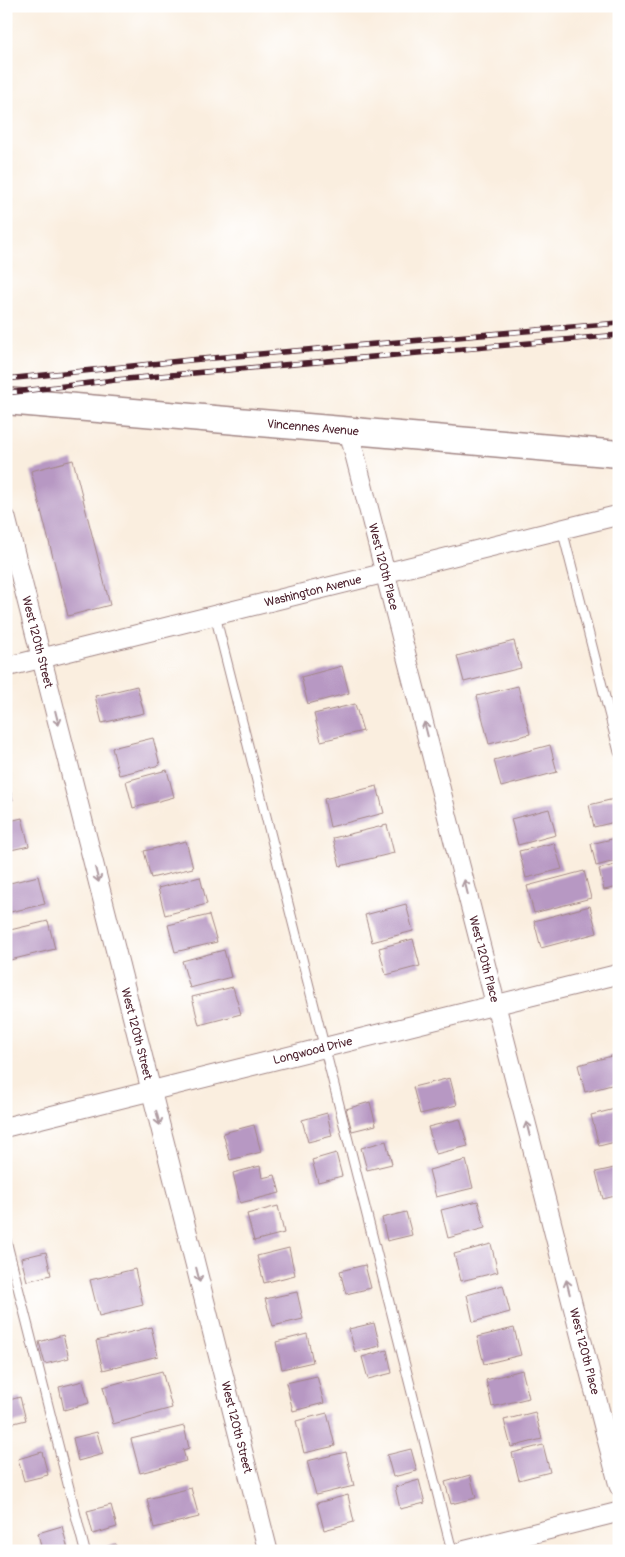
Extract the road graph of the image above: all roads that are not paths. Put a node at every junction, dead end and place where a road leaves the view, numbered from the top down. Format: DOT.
graph roads {
  1 [pos="6,401"];
  2 [pos="349,432"];
  3 [pos="619,454"];
  4 [pos="619,515"];
  5 [pos="6,518"];
  6 [pos="562,529"];
  7 [pos="386,574"];
  8 [pos="215,615"];
  9 [pos="42,658"];
  10 [pos="6,667"];
  11 [pos="619,752"];
  12 [pos="619,974"];
  13 [pos="496,1005"];
  14 [pos="325,1048"];
  15 [pos="152,1092"];
  16 [pos="6,1127"];
  17 [pos="6,1240"];
  18 [pos="619,1486"];
  19 [pos="619,1512"];
  20 [pos="85,1551"];
  21 [pos="268,1551"];
  22 [pos="452,1551"];
  23 [pos="464,1551"];
  1 -- 2 [label="main road, Vincennes Avenue"];
  2 -- 3 [label="main road, Vincennes Avenue"];
  2 -- 7 [label="street, West 120th Place"];
  4 -- 6 [label="street, Washington Avenue"];
  5 -- 9 [label="street, West 120th Street"];
  6 -- 7 [label="street, Washington Avenue"];
  6 -- 11 [label="lane"];
  7 -- 8 [label="street, Washington Avenue"];
  13 -- 7 [label="street, West 120th Place, one-way"];
  8 -- 9 [label="street, Washington Avenue"];
  8 -- 14 [label="lane"];
  9 -- 10 [label="street, Washington Avenue"];
  9 -- 15 [label="street, West 120th Street, one-way"];
  12 -- 13 [label="street, Longwood Drive"];
  13 -- 14 [label="street, Longwood Drive"];
  18 -- 13 [label="street, West 120th Place, one-way"];
  14 -- 15 [label="street, Longwood Drive"];
  14 -- 22 [label="lane"];
  15 -- 16 [label="street, Longwood Drive"];
  15 -- 21 [label="street, West 120th Street, one-way"];
  17 -- 20 [label="lane"];
  19 -- 23 [label="street"];
}
